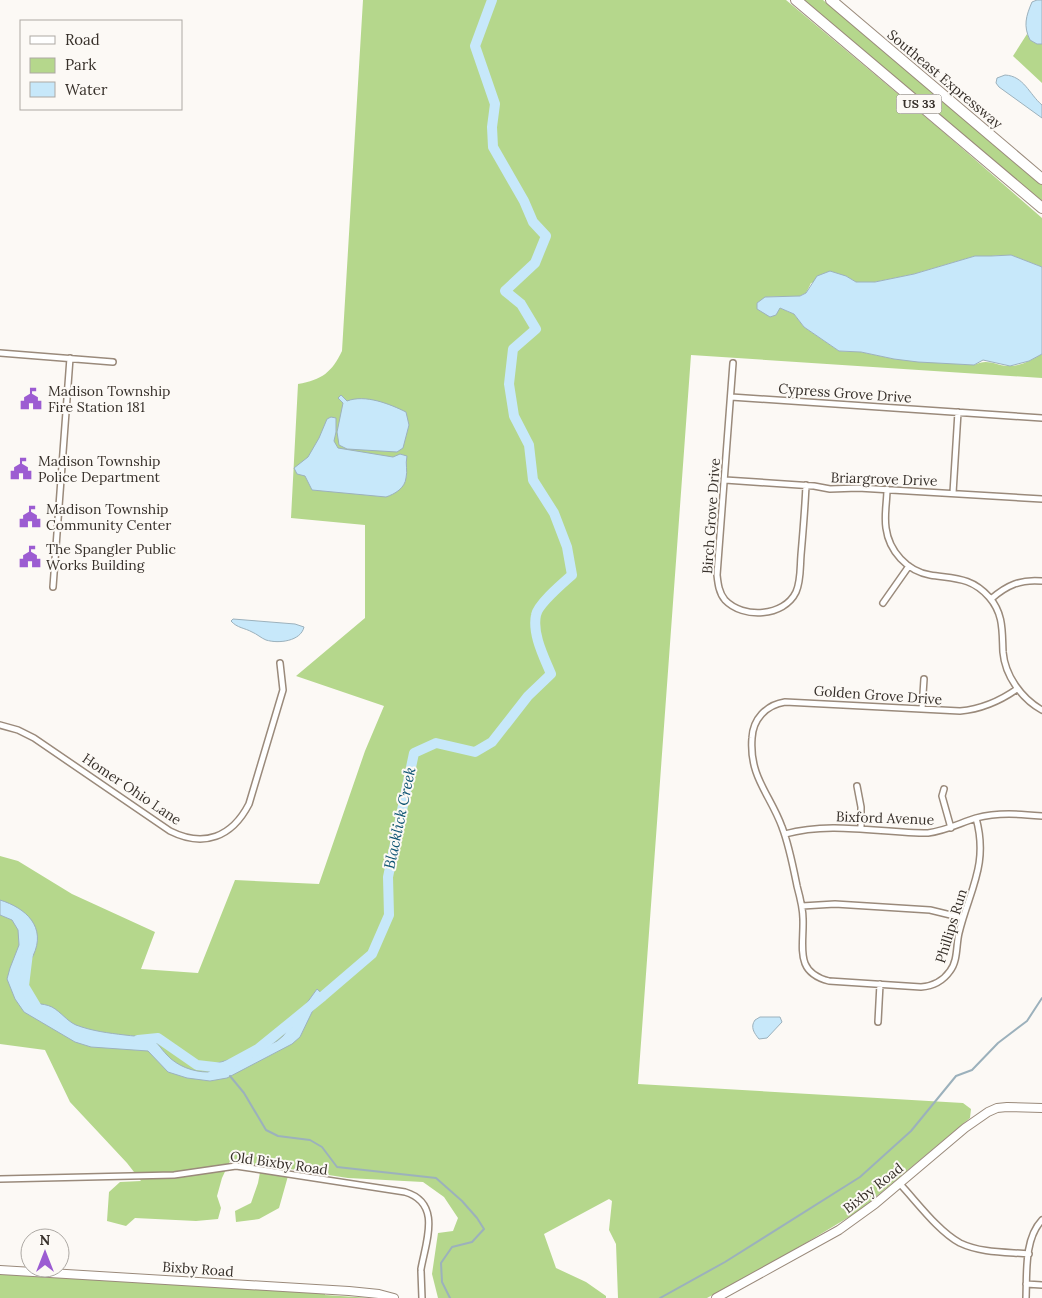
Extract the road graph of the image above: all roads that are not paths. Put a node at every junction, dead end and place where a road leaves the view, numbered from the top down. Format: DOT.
graph roads {
  1 [pos="796,0"];
  2 [pos="831,0"];
  3 [pos="1042,179"];
  4 [pos="1042,208"];
  5 [pos="0,353"];
  6 [pos="70,358"];
  7 [pos="113,362"];
  8 [pos="733,363"];
  9 [pos="731,397"];
  10 [pos="958,412"];
  11 [pos="1042,418"];
  12 [pos="724,480"];
  13 [pos="806,485"];
  14 [pos="888,490"];
  15 [pos="953,493"];
  16 [pos="1042,499"];
  17 [pos="909,566"];
  18 [pos="1042,581"];
  19 [pos="53,587"];
  20 [pos="991,599"];
  21 [pos="883,602"];
  22 [pos="280,663"];
  23 [pos="924,678"];
  24 [pos="1017,689"];
  25 [pos="922,710"];
  26 [pos="1042,710"];
  27 [pos="0,725"];
  28 [pos="858,786"];
  29 [pos="944,789"];
  30 [pos="1042,816"];
  31 [pos="976,818"];
  32 [pos="951,828"];
  33 [pos="861,829"];
  34 [pos="785,834"];
  35 [pos="802,906"];
  36 [pos="963,918"];
  37 [pos="880,984"];
  38 [pos="878,1022"];
  39 [pos="1042,1108"];
  40 [pos="0,1178"];
  41 [pos="900,1184"];
  42 [pos="1042,1220"];
  43 [pos="1029,1254"];
  44 [pos="0,1270"];
  45 [pos="1026,1284"];
  46 [pos="1042,1285"];
  47 [pos="394,1298"];
  48 [pos="422,1298"];
  49 [pos="716,1298"];
  50 [pos="1026,1298"];
  1 -- 4 [label="highway, US 33"];
  2 -- 3 [label="highway, Southeast Expressway / US 33"];
  5 -- 6 [label="street"];
  6 -- 7 [label="street"];
  6 -- 19 [label="street"];
  8 -- 9 [label="street, Birch Grove Drive"];
  9 -- 10 [label="street, Cypress Grove Drive"];
  9 -- 12 [label="street, Birch Grove Drive"];
  10 -- 11 [label="street, Cypress Grove Drive"];
  10 -- 15 [label="street"];
  12 -- 13 [label="street, Briargrove Drive"];
  12 -- 13 [label="street, Birch Grove Drive"];
  13 -- 14 [label="street, Briargrove Drive"];
  14 -- 15 [label="street, Briargrove Drive"];
  14 -- 17 [label="street"];
  15 -- 16 [label="street, Briargrove Drive"];
  17 -- 20 [label="street"];
  17 -- 21 [label="street"];
  18 -- 20 [label="street"];
  20 -- 24 [label="street"];
  22 -- 27 [label="street, Homer Ohio Lane"];
  23 -- 25 [label="street"];
  24 -- 25 [label="street, Golden Grove Drive"];
  24 -- 26 [label="street"];
  25 -- 34 [label="street, Golden Grove Drive"];
  28 -- 33 [label="street"];
  29 -- 32 [label="street"];
  30 -- 31 [label="street, Bixford Avenue"];
  31 -- 32 [label="street, Bixford Avenue"];
  31 -- 36 [label="street, Phillips Run"];
  32 -- 33 [label="street, Bixford Avenue"];
  33 -- 34 [label="street, Bixford Avenue"];
  34 -- 35 [label="street"];
  35 -- 36 [label="street"];
  35 -- 37 [label="street, Phillips Run"];
  36 -- 37 [label="street, Phillips Run"];
  37 -- 38 [label="street"];
  39 -- 41 [label="street, Bixby Road"];
  40 -- 48 [label="street, Old Bixby Road"];
  41 -- 43 [label="street"];
  41 -- 49 [label="street, Bixby Road"];
  42 -- 43 [label="street"];
  43 -- 45 [label="street"];
  44 -- 47 [label="street, Bixby Road"];
  45 -- 46 [label="street"];
  45 -- 50 [label="street"];
}
